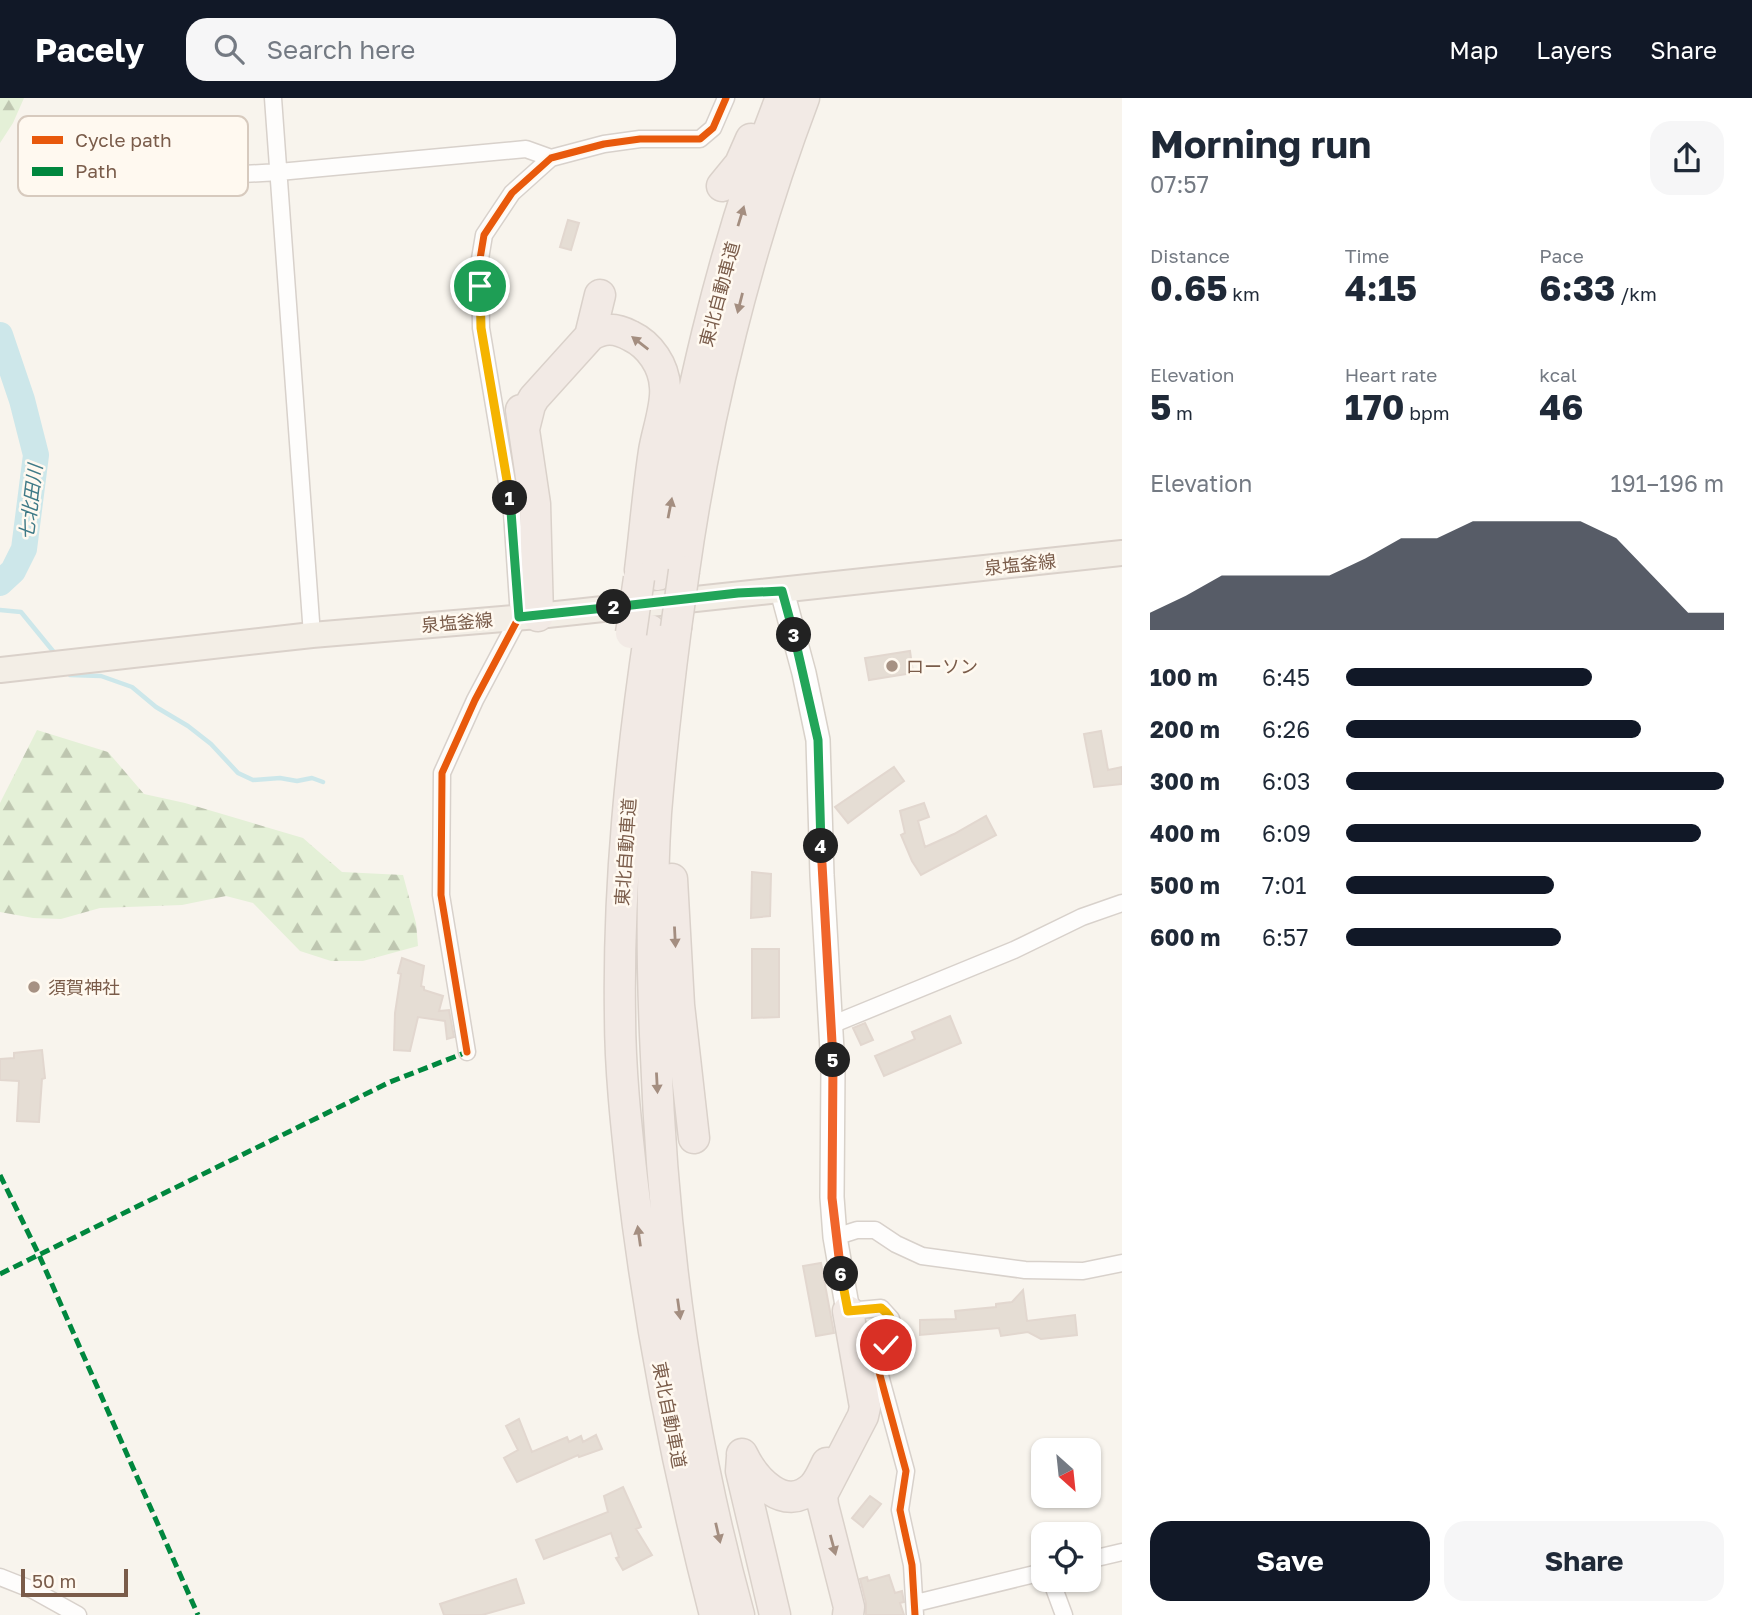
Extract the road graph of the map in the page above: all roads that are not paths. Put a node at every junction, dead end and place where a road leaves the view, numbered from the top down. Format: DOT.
graph roads {
  1 [pos="273,98"];
  2 [pos="726,98"];
  3 [pos="770,98"];
  4 [pos="781,98"];
  5 [pos="804,98"];
  6 [pos="551,158"];
  7 [pos="279,172"];
  8 [pos="248,174"];
  9 [pos="722,186"];
  10 [pos="1122,553"];
  11 [pos="660,575"];
  12 [pos="782,591"];
  13 [pos="529,616"];
  14 [pos="652,631"];
  15 [pos="312,635"];
  16 [pos="0,670"];
  17 [pos="667,697"];
  18 [pos="1122,902"];
  19 [pos="831,1025"];
  20 [pos="467,1052"];
  21 [pos="694,1139"];
  22 [pos="835,1237"];
  23 [pos="1122,1263"];
  24 [pos="848,1311"];
  25 [pos="858,1378"];
  26 [pos="1122,1552"];
  27 [pos="1101,1557"];
  28 [pos="1031,1575"];
  29 [pos="0,1577"];
  30 [pos="1055,1592"];
  31 [pos="916,1609"];
  32 [pos="78,1615"];
  33 [pos="715,1615"];
  34 [pos="739,1615"];
  35 [pos="775,1615"];
  36 [pos="848,1615"];
  37 [pos="1064,1615"];
  1 -- 7 [label="street"];
  2 -- 6 [label="street"];
  3 -- 9 [label="highway"];
  11 -- 4 [label="highway, 東北自動車道, one-way"];
  5 -- 11 [label="highway, 東北自動車道, one-way"];
  6 -- 7 [label="street"];
  6 -- 13 [label="street"];
  7 -- 8 [label="street"];
  7 -- 15 [label="street"];
  10 -- 12 [label="main road, 泉塩釜線"];
  11 -- 13 [label="highway, one-way"];
  11 -- 14 [label="highway, 東北自動車道, bridge"];
  11 -- 14 [label="highway, bridge"];
  12 -- 13 [label="main road, 泉塩釜線"];
  12 -- 19 [label="street"];
  13 -- 15 [label="main road, 泉塩釜線"];
  13 -- 20 [label="street"];
  14 -- 17 [label="highway, 東北自動車道"];
  33 -- 14 [label="highway, 東北自動車道, one-way"];
  15 -- 16 [label="main road, 泉塩釜線"];
  17 -- 21 [label="highway, one-way"];
  17 -- 34 [label="highway, 東北自動車道, one-way"];
  18 -- 19 [label="street"];
  19 -- 22 [label="street"];
  22 -- 23 [label="street"];
  22 -- 24 [label="street"];
  24 -- 25 [label="highway"];
  24 -- 31 [label="street"];
  25 -- 35 [label="highway"];
  25 -- 36 [label="highway, one-way"];
  26 -- 27 [label="street"];
  28 -- 31 [label="street"];
  29 -- 32 [label="street"];
  30 -- 37 [label="street"];
}
